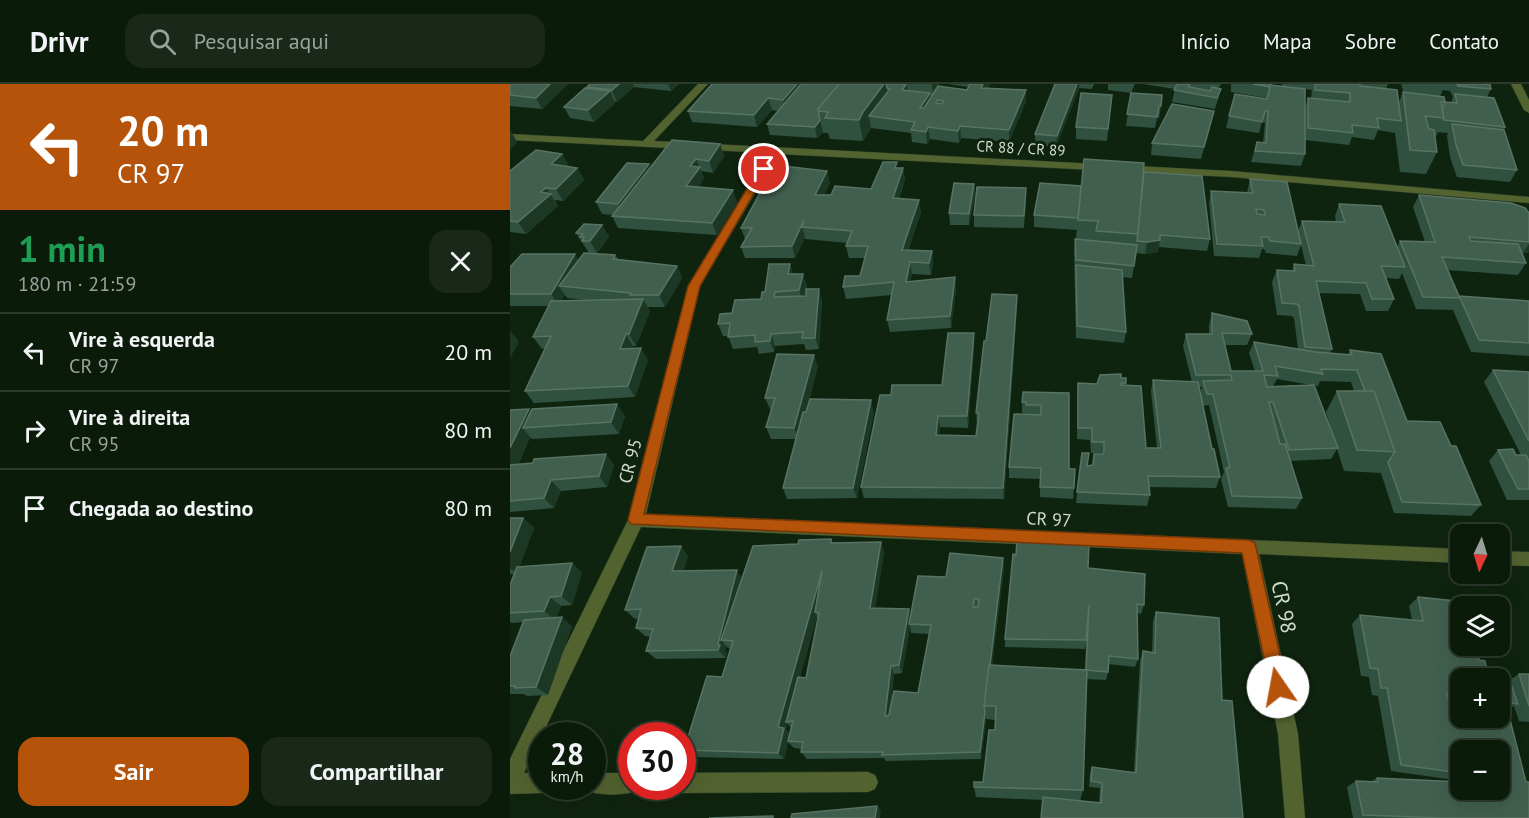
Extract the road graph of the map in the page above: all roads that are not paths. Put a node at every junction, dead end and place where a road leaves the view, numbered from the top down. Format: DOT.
graph roads {
  1 [pos="703,84"];
  2 [pos="1516,84"];
  3 [pos="1529,110"];
  4 [pos="510,137"];
  5 [pos="646,144"];
  6 [pos="775,150"];
  7 [pos="1529,200"];
  8 [pos="636,520"];
  9 [pos="1249,547"];
  10 [pos="1450,556"];
  11 [pos="1510,558"];
  12 [pos="1529,559"];
  13 [pos="510,782"];
  14 [pos="868,782"];
  15 [pos="528,783"];
  16 [pos="696,783"];
  17 [pos="1295,818"];
  1 -- 5 [label="street"];
  2 -- 3 [label="street"];
  4 -- 5 [label="street, CR 88 / CR 89"];
  5 -- 6 [label="street, CR 88 / CR 89"];
  6 -- 7 [label="street, CR 88 / CR 89"];
  6 -- 8 [label="street, CR 95"];
  8 -- 9 [label="street, CR 97"];
  8 -- 13 [label="street, CR 95"];
  9 -- 10 [label="street, CR 97"];
  9 -- 17 [label="street, CR 98"];
  11 -- 12 [label="street"];
  13 -- 15 [label="street"];
  14 -- 16 [label="street"];
}
